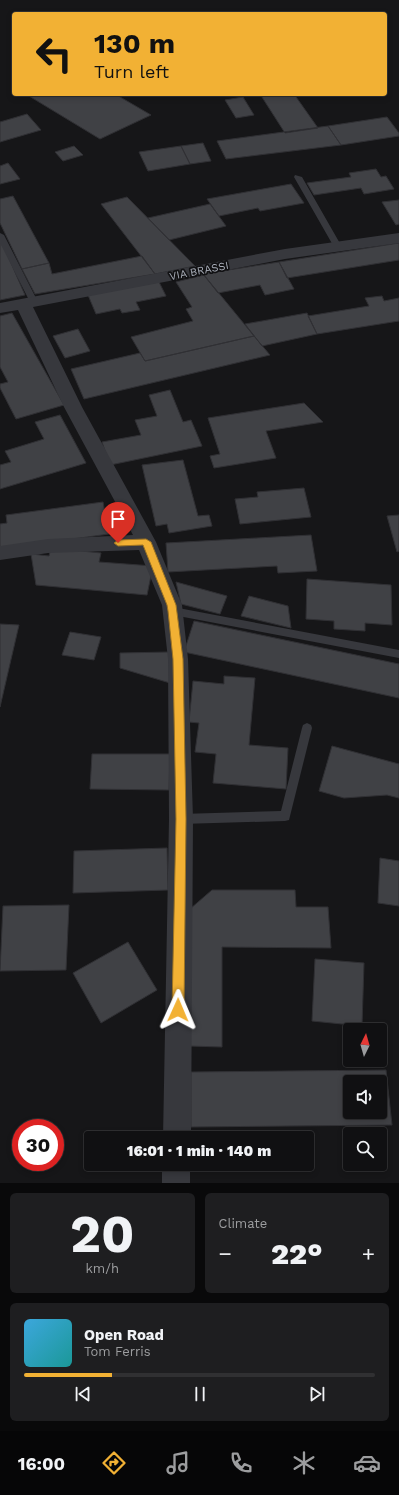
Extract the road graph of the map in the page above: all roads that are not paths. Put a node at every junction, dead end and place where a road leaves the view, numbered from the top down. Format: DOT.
graph roads {
  1 [pos="298,177"];
  2 [pos="0,235"];
  3 [pos="399,238"];
  4 [pos="338,247"];
  5 [pos="29,303"];
  6 [pos="0,308"];
  7 [pos="146,542"];
  8 [pos="0,553"];
  9 [pos="173,611"];
  10 [pos="399,654"];
  11 [pos="307,728"];
  12 [pos="181,819"];
  13 [pos="177,1131"];
  14 [pos="176,1171"];
  15 [pos="176,1183"];
  1 -- 4 [label="lane"];
  2 -- 5 [label="lane"];
  3 -- 4 [label="street, VIA BRASSI"];
  4 -- 5 [label="street, VIA BRASSI"];
  5 -- 6 [label="street, VIA BRASSI"];
  5 -- 7 [label="street"];
  7 -- 8 [label="street"];
  7 -- 9 [label="street"];
  9 -- 10 [label="lane"];
  9 -- 12 [label="street"];
  11 -- 12 [label="lane"];
  12 -- 13 [label="street"];
  14 -- 15 [label="street"];
}
